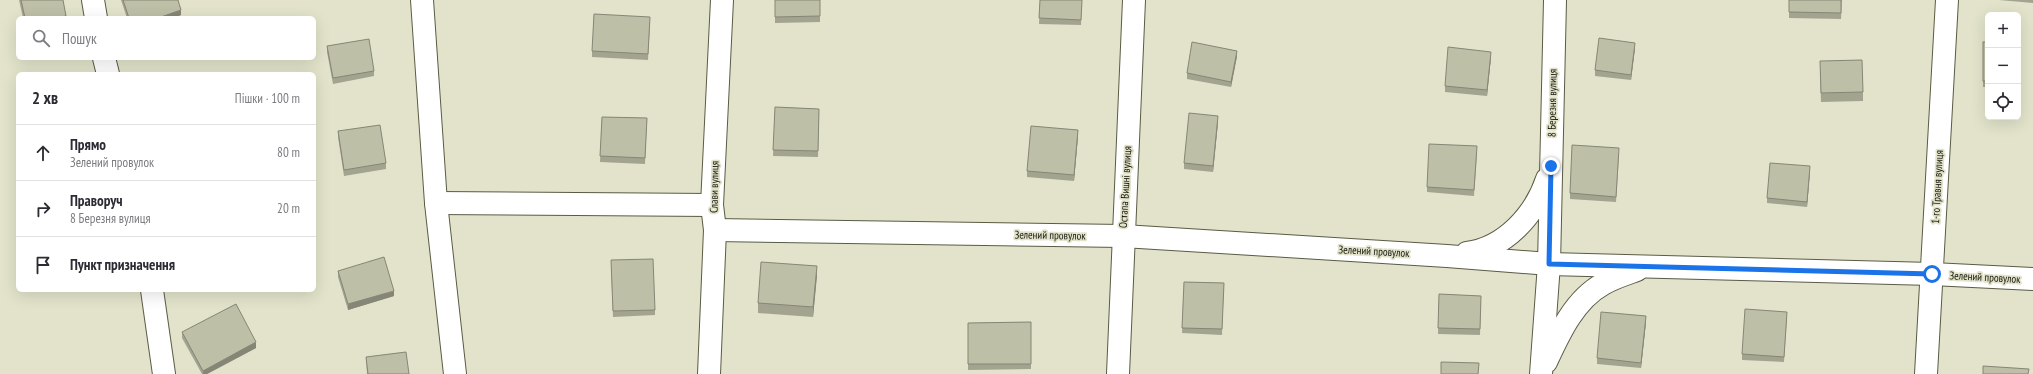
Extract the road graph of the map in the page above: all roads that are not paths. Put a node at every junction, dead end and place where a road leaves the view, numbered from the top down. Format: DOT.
graph roads {
  1 [pos="93,0"];
  2 [pos="422,0"];
  3 [pos="722,0"];
  4 [pos="1134,0"];
  5 [pos="1555,0"];
  6 [pos="1947,0"];
  7 [pos="96,16"];
  8 [pos="104,60"];
  9 [pos="108,72"];
  10 [pos="1551,166"];
  11 [pos="436,203"];
  12 [pos="712,205"];
  13 [pos="715,230"];
  14 [pos="1122,236"];
  15 [pos="1447,256"];
  16 [pos="1549,264"];
  17 [pos="1646,266"];
  18 [pos="1932,274"];
  19 [pos="2033,279"];
  20 [pos="152,292"];
  21 [pos="1541,373"];
  22 [pos="164,374"];
  23 [pos="455,374"];
  24 [pos="709,374"];
  25 [pos="1118,374"];
  26 [pos="1926,374"];
  1 -- 7 [label="street"];
  2 -- 11 [label="street"];
  3 -- 12 [label="street, Слави вулиця"];
  4 -- 14 [label="street, Остапа Вишні вулиця"];
  5 -- 10 [label="street, 8 Березня вулиця"];
  6 -- 18 [label="street, 1-го Травня вулиця"];
  8 -- 9 [label="street"];
  10 -- 15 [label="street"];
  10 -- 16 [label="street, 8 Березня вулиця"];
  11 -- 12 [label="street"];
  11 -- 23 [label="street"];
  12 -- 13 [label="street, Слави вулиця"];
  13 -- 14 [label="street, Зелений провулок"];
  13 -- 24 [label="street, Слави вулиця"];
  14 -- 15 [label="street, Зелений провулок"];
  14 -- 25 [label="street, Остапа Вишні вулиця"];
  15 -- 16 [label="street, Зелений провулок"];
  16 -- 17 [label="street, Зелений провулок"];
  16 -- 21 [label="street, 8 Березня вулиця"];
  17 -- 18 [label="street, Зелений провулок"];
  17 -- 21 [label="street"];
  18 -- 19 [label="street, Зелений провулок"];
  18 -- 26 [label="street, 1-го Травня вулиця"];
  20 -- 22 [label="street"];
}
